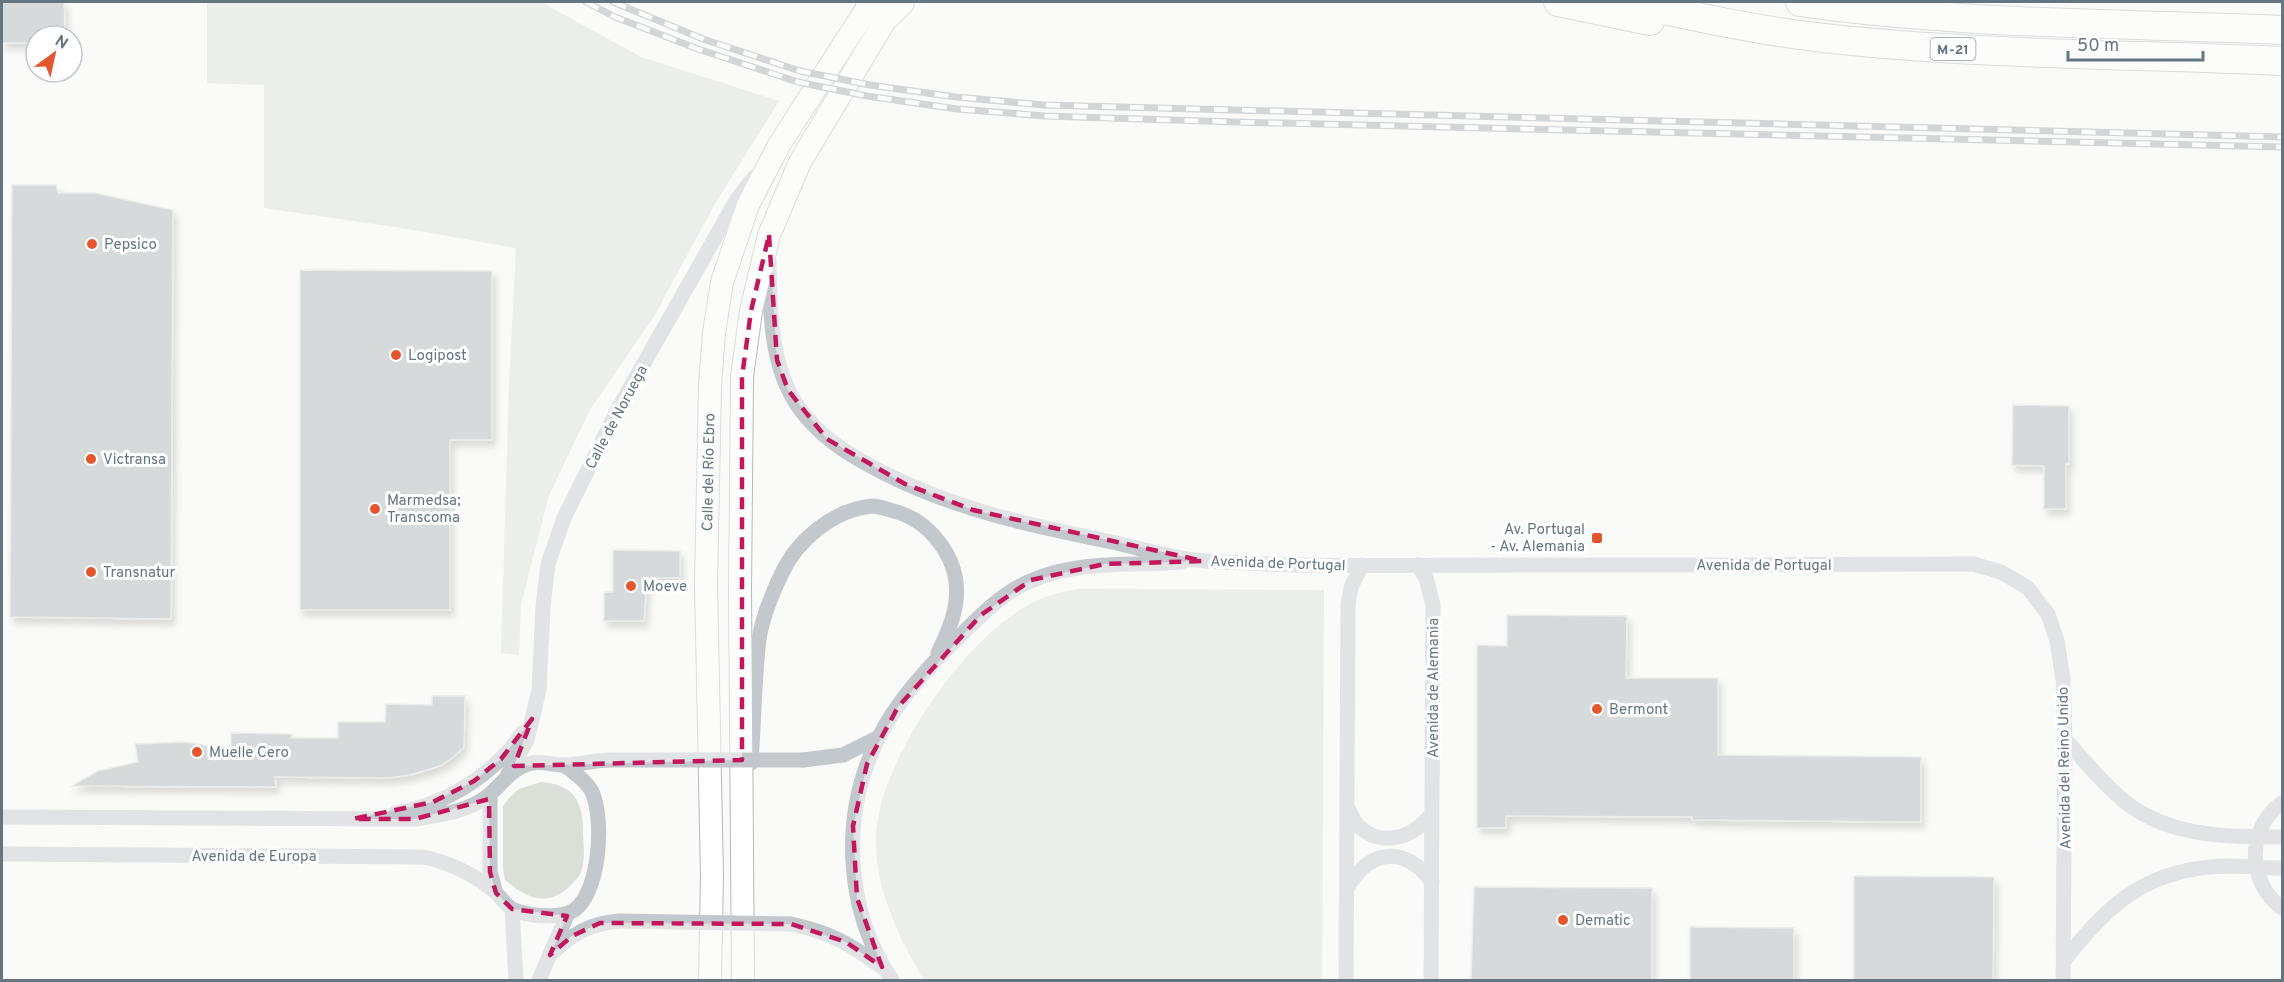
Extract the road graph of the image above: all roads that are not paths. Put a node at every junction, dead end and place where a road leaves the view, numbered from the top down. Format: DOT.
graph roads {
  1 [pos="1558,2"];
  2 [pos="1628,2"];
  3 [pos="1800,2"];
  4 [pos="882,4"];
  5 [pos="2283,30"];
  6 [pos="1821,38"];
  7 [pos="2283,61"];
  8 [pos="779,145"];
  9 [pos="769,235"];
  10 [pos="1203,561"];
  11 [pos="1973,564"];
  12 [pos="1362,565"];
  13 [pos="1418,566"];
  14 [pos="934,661"];
  15 [pos="532,719"];
  16 [pos="879,737"];
  17 [pos="2065,739"];
  18 [pos="564,765"];
  19 [pos="508,774"];
  20 [pos="490,794"];
  21 [pos="2283,803"];
  22 [pos="1347,805"];
  23 [pos="1432,813"];
  24 [pos="2,817"];
  25 [pos="353,819"];
  26 [pos="2257,837"];
  27 [pos="2283,837"];
  28 [pos="2,854"];
  29 [pos="2256,868"];
  30 [pos="2283,868"];
  31 [pos="743,878"];
  32 [pos="1431,882"];
  33 [pos="1346,888"];
  34 [pos="496,893"];
  35 [pos="2283,908"];
  36 [pos="512,909"];
  37 [pos="569,912"];
  38 [pos="620,921"];
  39 [pos="550,955"];
  40 [pos="2064,961"];
  41 [pos="882,966"];
  42 [pos="516,981"];
  43 [pos="539,981"];
  44 [pos="710,981"];
  45 [pos="743,981"];
  46 [pos="892,981"];
  47 [pos="1346,981"];
  48 [pos="1431,981"];
  49 [pos="2063,981"];
  1 -- 6 [label="highway"];
  2 -- 6 [label="highway, M-21"];
  3 -- 5 [label="highway, M-21"];
  4 -- 8 [label="main road, Calle del Río Ebro"];
  4 -- 9 [label="main road, Calle del Río Ebro"];
  6 -- 7 [label="highway, M-21"];
  8 -- 15 [label="street, Calle de Noruega"];
  8 -- 44 [label="main road, Calle del Río Ebro"];
  9 -- 10 [label="street, Avenida de Portugal"];
  9 -- 31 [label="main road, Calle del Río Ebro"];
  10 -- 12 [label="street, Avenida de Portugal"];
  10 -- 14 [label="street"];
  11 -- 13 [label="street, Avenida de Portugal"];
  11 -- 17 [label="street, Avenida del Reino Unido"];
  12 -- 13 [label="street, Avenida de Portugal"];
  12 -- 22 [label="street"];
  13 -- 23 [label="street, Avenida de Alemania"];
  14 -- 16 [label="street"];
  14 -- 31 [label="street"];
  15 -- 19 [label="street, Calle de Noruega"];
  15 -- 25 [label="street, Calle de Noruega"];
  16 -- 18 [label="street, bridge"];
  16 -- 41 [label="street"];
  17 -- 26 [label="street"];
  17 -- 40 [label="street, Avenida del Reino Unido"];
  18 -- 19 [label="street"];
  18 -- 37 [label="street"];
  19 -- 20 [label="street"];
  20 -- 25 [label="street"];
  20 -- 34 [label="street"];
  21 -- 26 [label="street"];
  22 -- 23 [label="street"];
  22 -- 33 [label="street"];
  23 -- 32 [label="street, Avenida de Alemania"];
  24 -- 25 [label="street"];
  26 -- 27 [label="street"];
  26 -- 29 [label="street"];
  28 -- 34 [label="street, Avenida de Europa"];
  29 -- 30 [label="street"];
  29 -- 35 [label="street"];
  29 -- 40 [label="street"];
  31 -- 45 [label="main road, Calle del Río Ebro"];
  32 -- 33 [label="street"];
  32 -- 48 [label="street, Avenida de Alemania"];
  33 -- 47 [label="street"];
  34 -- 36 [label="street"];
  36 -- 37 [label="street"];
  36 -- 42 [label="street"];
  37 -- 38 [label="street"];
  37 -- 39 [label="street"];
  38 -- 39 [label="street"];
  38 -- 41 [label="street, bridge"];
  39 -- 43 [label="street"];
  40 -- 49 [label="street, Avenida del Reino Unido"];
  41 -- 46 [label="street"];
}
